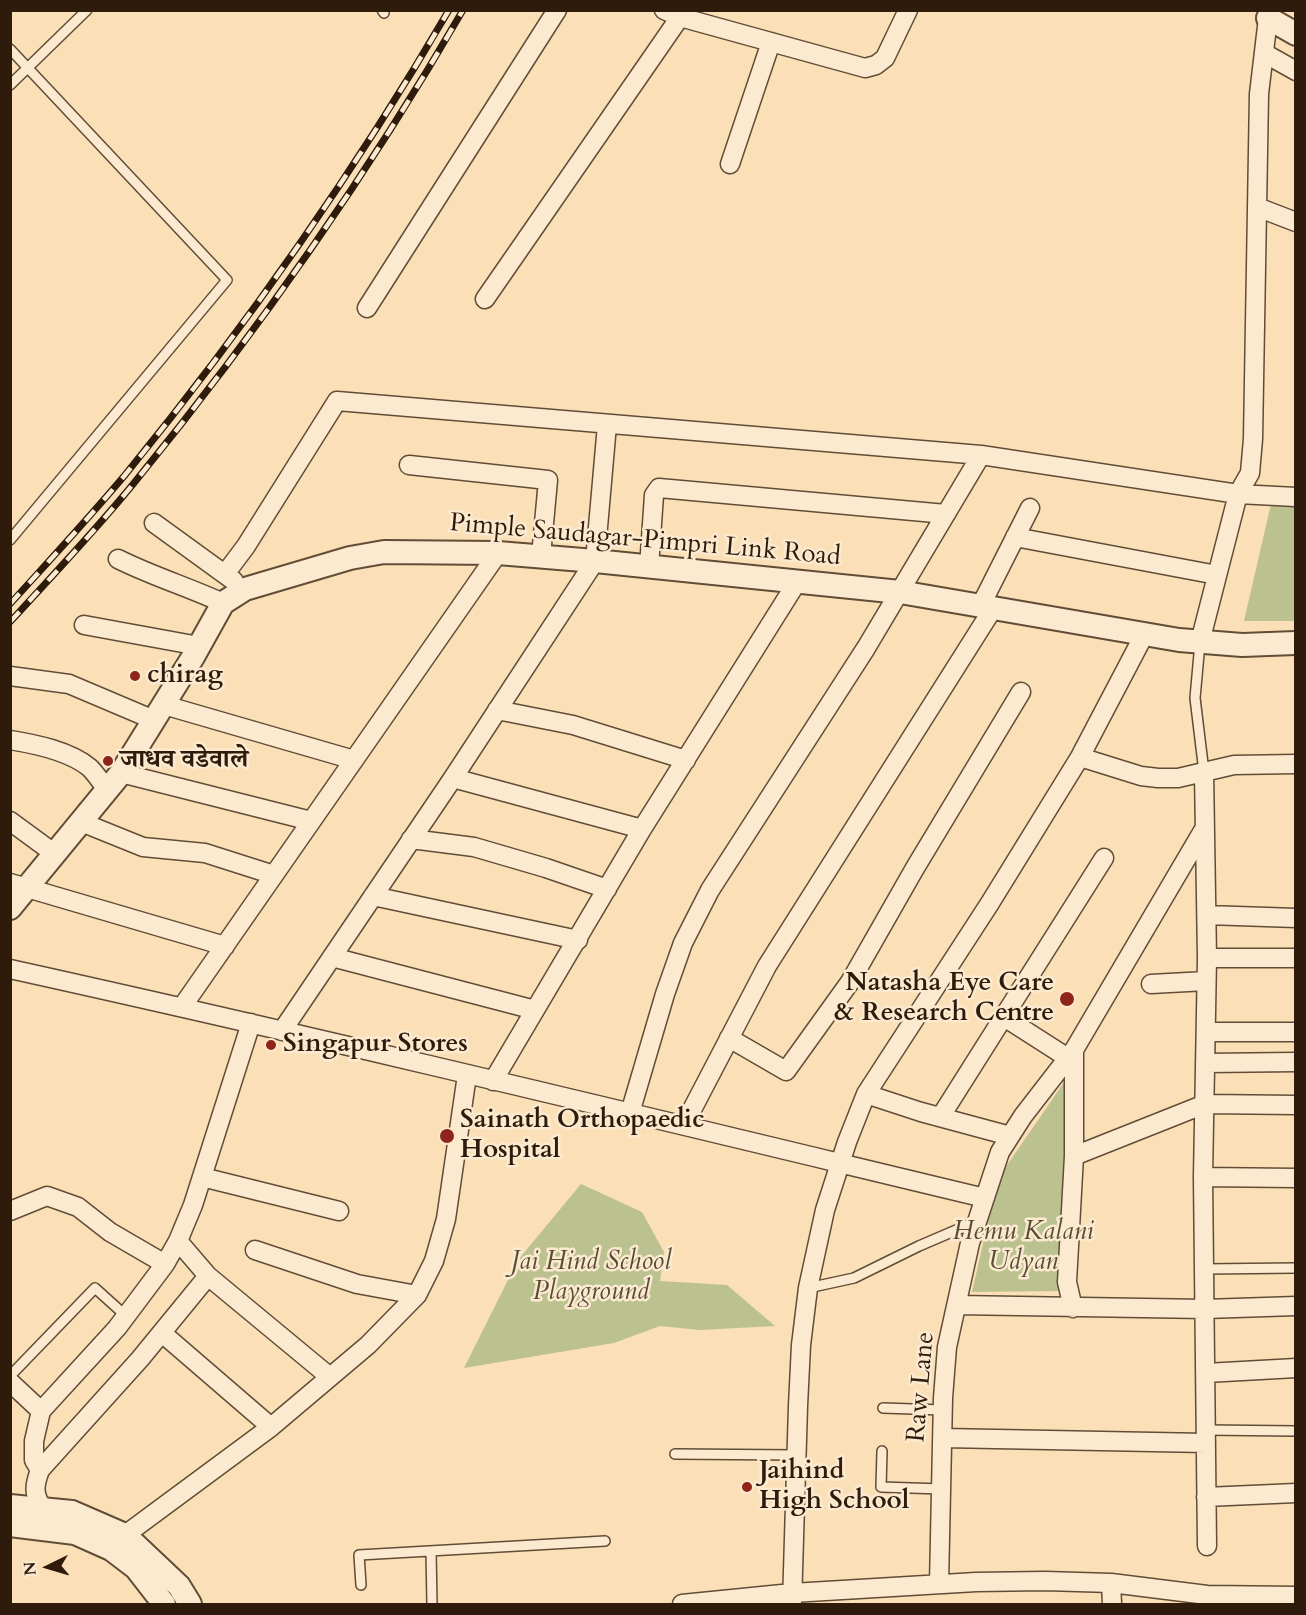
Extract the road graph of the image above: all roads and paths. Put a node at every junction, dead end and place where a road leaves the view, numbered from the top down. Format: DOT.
graph roads {
  1 [pos="87,10"];
  2 [pos="557,10"];
  3 [pos="908,10"];
  4 [pos="672,14"];
  5 [pos="1268,18"];
  6 [pos="1296,34"];
  7 [pos="771,42"];
  8 [pos="10,49"];
  9 [pos="1264,54"];
  10 [pos="28,68"];
  11 [pos="1296,71"];
  12 [pos="10,85"];
  13 [pos="730,164"];
  14 [pos="1257,207"];
  15 [pos="1296,222"];
  16 [pos="485,299"];
  17 [pos="367,308"];
  18 [pos="607,425"];
  19 [pos="981,455"];
  20 [pos="409,465"];
  21 [pos="1238,494"];
  22 [pos="1296,497"];
  23 [pos="1030,508"];
  24 [pos="946,514"];
  25 [pos="154,523"];
  26 [pos="1015,537"];
  27 [pos="10,540"];
  28 [pos="498,553"];
  29 [pos="541,556"];
  30 [pos="118,559"];
  31 [pos="595,561"];
  32 [pos="650,567"];
  33 [pos="225,574"];
  34 [pos="1218,574"];
  35 [pos="797,582"];
  36 [pos="245,589"];
  37 [pos="900,592"];
  38 [pos="223,603"];
  39 [pos="987,606"];
  40 [pos="84,625"];
  41 [pos="1144,635"];
  42 [pos="1200,642"];
  43 [pos="1296,643"];
  44 [pos="199,646"];
  45 [pos="10,676"];
  46 [pos="1021,692"];
  47 [pos="497,710"];
  48 [pos="159,712"];
  49 [pos="10,740"];
  50 [pos="1080,757"];
  51 [pos="354,760"];
  52 [pos="686,760"];
  53 [pos="1296,764"];
  54 [pos="1204,772"];
  55 [pos="453,778"];
  56 [pos="114,782"];
  57 [pos="10,821"];
  58 [pos="311,821"];
  59 [pos="81,822"];
  60 [pos="642,829"];
  61 [pos="1203,829"];
  62 [pos="411,839"];
  63 [pos="56,854"];
  64 [pos="1104,858"];
  65 [pos="274,875"];
  66 [pos="20,885"];
  67 [pos="607,890"];
  68 [pos="373,896"];
  69 [pos="10,908"];
  70 [pos="1207,915"];
  71 [pos="1296,918"];
  72 [pos="578,940"];
  73 [pos="225,946"];
  74 [pos="332,957"];
  75 [pos="1207,958"];
  76 [pos="1296,958"];
  77 [pos="10,969"];
  78 [pos="1206,981"];
  79 [pos="1151,984"];
  80 [pos="183,1007"];
  81 [pos="535,1010"];
  82 [pos="1004,1017"];
  83 [pos="251,1023"];
  84 [pos="282,1031"];
  85 [pos="1206,1032"];
  86 [pos="1296,1032"];
  87 [pos="729,1038"];
  88 [pos="1071,1054"];
  89 [pos="1296,1062"];
  90 [pos="1205,1063"];
  91 [pos="467,1075"];
  92 [pos="493,1081"];
  93 [pos="866,1094"];
  94 [pos="1205,1104"];
  95 [pos="1296,1105"];
  96 [pos="630,1113"];
  97 [pos="941,1116"];
  98 [pos="684,1125"];
  99 [pos="1010,1136"];
  100 [pos="1074,1156"];
  101 [pos="840,1163"];
  102 [pos="202,1177"];
  103 [pos="1203,1177"];
  104 [pos="1296,1178"];
  105 [pos="985,1198"];
  106 [pos="10,1211"];
  107 [pos="339,1211"];
  108 [pos="977,1221"];
  109 [pos="178,1241"];
  110 [pos="255,1250"];
  111 [pos="165,1264"];
  112 [pos="1296,1268"];
  113 [pos="1205,1269"];
  114 [pos="208,1276"];
  115 [pos="808,1288"];
  116 [pos="417,1295"];
  117 [pos="957,1305"];
  118 [pos="1296,1306"];
  119 [pos="1073,1308"];
  120 [pos="1205,1309"];
  121 [pos="126,1316"];
  122 [pos="162,1333"];
  123 [pos="1296,1368"];
  124 [pos="1206,1374"];
  125 [pos="10,1376"];
  126 [pos="330,1377"];
  127 [pos="10,1382"];
  128 [pos="883,1408"];
  129 [pos="943,1410"];
  130 [pos="41,1411"];
  131 [pos="271,1427"];
  132 [pos="1296,1431"];
  133 [pos="1206,1437"];
  134 [pos="943,1438"];
  135 [pos="882,1451"];
  136 [pos="675,1454"];
  137 [pos="796,1455"];
  138 [pos="40,1470"];
  139 [pos="942,1489"];
  140 [pos="1296,1493"];
  141 [pos="1206,1497"];
  142 [pos="10,1506"];
  143 [pos="43,1509"];
  144 [pos="10,1525"];
  145 [pos="605,1541"];
  146 [pos="118,1542"];
  147 [pos="1206,1546"];
  148 [pos="431,1551"];
  149 [pos="1111,1582"];
  150 [pos="939,1584"];
  151 [pos="360,1585"];
  152 [pos="879,1596"];
  153 [pos="1296,1596"];
  154 [pos="792,1599"];
  155 [pos="164,1605"];
  156 [pos="190,1605"];
  157 [pos="432,1605"];
  158 [pos="682,1605"];
  159 [pos="1112,1605"];
  1 -- 10 [label="lane"];
  2 -- 17 [label="street"];
  3 -- 7 [label="street"];
  4 -- 7 [label="street"];
  4 -- 16 [label="street"];
  5 -- 6 [label="street"];
  5 -- 9 [label="street"];
  7 -- 13 [label="street"];
  8 -- 10 [label="lane"];
  9 -- 11 [label="street"];
  9 -- 14 [label="street"];
  10 -- 12 [label="lane"];
  10 -- 27 [label="lane"];
  14 -- 15 [label="street"];
  14 -- 21 [label="street"];
  18 -- 19 [label="street"];
  18 -- 31 [label="street"];
  18 -- 33 [label="street"];
  19 -- 21 [label="street"];
  19 -- 24 [label="street"];
  20 -- 29 [label="street"];
  21 -- 22 [label="street"];
  21 -- 34 [label="street"];
  23 -- 26 [label="street"];
  24 -- 32 [label="street"];
  24 -- 37 [label="street"];
  25 -- 33 [label="street"];
  26 -- 34 [label="street"];
  26 -- 39 [label="street"];
  28 -- 29 [label="street, Pimple Saudagar-Pimpri Link Road"];
  28 -- 36 [label="street, Pimple Saudagar-Pimpri Link Road"];
  28 -- 51 [label="street"];
  29 -- 31 [label="street, Pimple Saudagar-Pimpri Link Road"];
  30 -- 38 [label="street"];
  31 -- 32 [label="street, Pimple Saudagar-Pimpri Link Road"];
  31 -- 47 [label="street"];
  32 -- 35 [label="street, Pimple Saudagar-Pimpri Link Road"];
  33 -- 36 [label="street"];
  34 -- 42 [label="street"];
  35 -- 37 [label="street, Pimple Saudagar-Pimpri Link Road"];
  35 -- 52 [label="street"];
  36 -- 38 [label="street, Pimple Saudagar-Pimpri Link Road"];
  37 -- 39 [label="street, Pimple Saudagar-Pimpri Link Road"];
  37 -- 96 [label="street"];
  38 -- 44 [label="street, Pimple Saudagar-Pimpri Link Road"];
  39 -- 41 [label="street, Pimple Saudagar-Pimpri Link Road"];
  39 -- 87 [label="street"];
  40 -- 44 [label="street"];
  41 -- 42 [label="street, Pimple Saudagar-Pimpri Link Road"];
  41 -- 50 [label="street"];
  42 -- 43 [label="street, Pimple Saudagar-Pimpri Link Road"];
  42 -- 54 [label="lane"];
  44 -- 48 [label="street, Pimple Saudagar-Pimpri Link Road"];
  45 -- 48 [label="street"];
  46 -- 87 [label="street"];
  47 -- 52 [label="street"];
  47 -- 55 [label="street"];
  48 -- 51 [label="street"];
  48 -- 56 [label="street, Pimple Saudagar-Pimpri Link Road"];
  49 -- 56 [label="street"];
  50 -- 54 [label="street"];
  50 -- 93 [label="street"];
  51 -- 58 [label="street"];
  52 -- 60 [label="street"];
  53 -- 54 [label="street"];
  54 -- 61 [label="street"];
  55 -- 60 [label="street"];
  55 -- 62 [label="street"];
  56 -- 58 [label="street"];
  56 -- 59 [label="street, Pimple Saudagar-Pimpri Link Road"];
  57 -- 63 [label="street"];
  58 -- 65 [label="street"];
  59 -- 63 [label="street, Pimple Saudagar-Pimpri Link Road"];
  59 -- 65 [label="street"];
  60 -- 67 [label="street"];
  61 -- 70 [label="street"];
  61 -- 88 [label="street, Raw Lane"];
  62 -- 67 [label="street"];
  62 -- 68 [label="street"];
  63 -- 66 [label="street, Pimple Saudagar-Pimpri Link Road"];
  64 -- 82 [label="street"];
  65 -- 73 [label="street"];
  66 -- 69 [label="street, Pimple Saudagar-Pimpri Link Road"];
  66 -- 73 [label="street"];
  67 -- 72 [label="street"];
  68 -- 72 [label="street"];
  68 -- 74 [label="street"];
  70 -- 71 [label="street"];
  70 -- 75 [label="street"];
  72 -- 81 [label="street"];
  73 -- 80 [label="street"];
  74 -- 81 [label="street"];
  74 -- 84 [label="street"];
  75 -- 76 [label="street"];
  75 -- 78 [label="street"];
  77 -- 80 [label="street"];
  78 -- 79 [label="street"];
  78 -- 85 [label="street"];
  80 -- 83 [label="street"];
  81 -- 92 [label="street"];
  82 -- 88 [label="street"];
  82 -- 97 [label="street"];
  83 -- 84 [label="street"];
  83 -- 102 [label="street"];
  84 -- 91 [label="street"];
  85 -- 86 [label="street"];
  85 -- 90 [label="street"];
  87 -- 98 [label="street"];
  88 -- 99 [label="street, Raw Lane"];
  88 -- 100 [label="street"];
  89 -- 90 [label="street"];
  90 -- 94 [label="street"];
  91 -- 92 [label="street"];
  91 -- 116 [label="street"];
  92 -- 96 [label="street"];
  93 -- 97 [label="street"];
  93 -- 101 [label="street"];
  94 -- 95 [label="street"];
  94 -- 100 [label="street"];
  94 -- 103 [label="street"];
  96 -- 98 [label="street"];
  97 -- 99 [label="street"];
  98 -- 101 [label="street"];
  99 -- 105 [label="street, Raw Lane"];
  100 -- 119 [label="street"];
  101 -- 105 [label="street"];
  101 -- 115 [label="street"];
  102 -- 107 [label="street"];
  102 -- 109 [label="street"];
  103 -- 104 [label="street"];
  103 -- 113 [label="street"];
  105 -- 108 [label="street, Raw Lane"];
  106 -- 111 [label="street"];
  108 -- 115 [label="lane"];
  108 -- 117 [label="street, Raw Lane"];
  109 -- 111 [label="street"];
  109 -- 114 [label="street"];
  110 -- 116 [label="street"];
  111 -- 121 [label="street"];
  112 -- 113 [label="lane"];
  113 -- 120 [label="street"];
  114 -- 122 [label="street"];
  114 -- 126 [label="street"];
  115 -- 137 [label="street"];
  116 -- 126 [label="street"];
  117 -- 119 [label="street"];
  117 -- 129 [label="street, Raw Lane"];
  118 -- 120 [label="street"];
  119 -- 120 [label="street"];
  120 -- 124 [label="street"];
  121 -- 125 [label="lane"];
  121 -- 130 [label="street"];
  122 -- 131 [label="street"];
  122 -- 138 [label="street"];
  123 -- 124 [label="street"];
  124 -- 133 [label="street"];
  126 -- 131 [label="street"];
  127 -- 130 [label="street"];
  128 -- 129 [label="lane"];
  129 -- 134 [label="street, Raw Lane"];
  130 -- 138 [label="street"];
  131 -- 146 [label="street"];
  132 -- 133 [label="lane"];
  133 -- 134 [label="street"];
  133 -- 141 [label="street"];
  134 -- 139 [label="street, Raw Lane"];
  135 -- 139 [label="lane"];
  136 -- 137 [label="lane"];
  137 -- 154 [label="street"];
  138 -- 143 [label="street"];
  139 -- 150 [label="street, Raw Lane"];
  140 -- 141 [label="street"];
  141 -- 147 [label="street"];
  142 -- 143 [label="street"];
  143 -- 146 [label="street"];
  144 -- 146 [label="street"];
  145 -- 148 [label="lane"];
  146 -- 155 [label="street"];
  146 -- 156 [label="street"];
  148 -- 151 [label="lane"];
  148 -- 157 [label="lane"];
  149 -- 150 [label="street"];
  149 -- 153 [label="street"];
  149 -- 159 [label="street"];
  150 -- 152 [label="street"];
  152 -- 154 [label="street"];
  154 -- 158 [label="street"];
}
